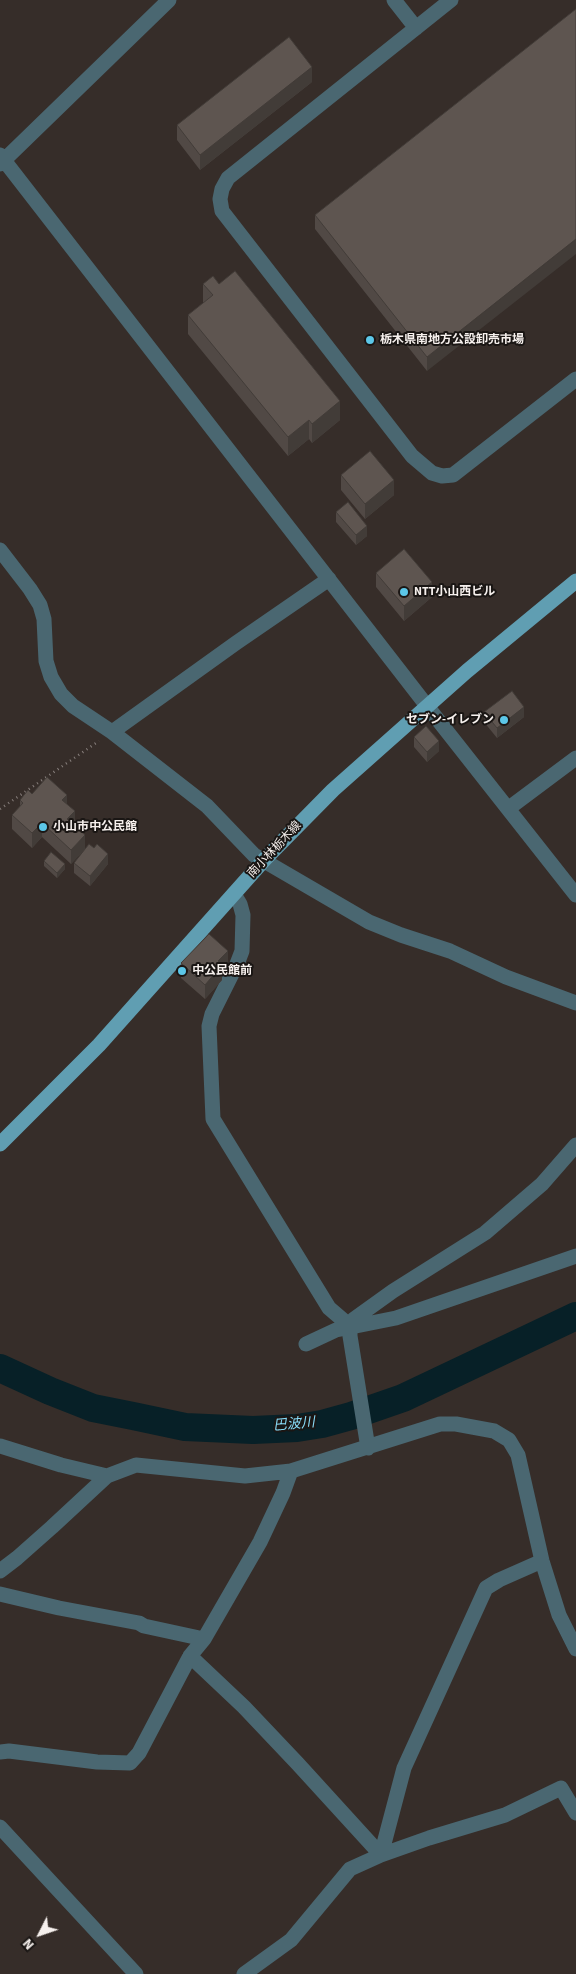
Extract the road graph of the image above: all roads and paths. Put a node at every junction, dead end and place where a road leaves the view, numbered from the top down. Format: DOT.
graph roads {
  1 [pos="169,0"];
  2 [pos="394,0"];
  3 [pos="451,0"];
  4 [pos="416,28"];
  5 [pos="1,160"];
  6 [pos="576,379"];
  7 [pos="0,550"];
  8 [pos="329,579"];
  9 [pos="576,581"];
  10 [pos="427,706"];
  11 [pos="112,732"];
  12 [pos="576,758"];
  13 [pos="510,808"];
  14 [pos="0,809"];
  15 [pos="264,860"];
  16 [pos="234,894"];
  17 [pos="576,895"];
  18 [pos="576,1003"];
  19 [pos="0,1144"];
  20 [pos="576,1145"];
  21 [pos="576,1256"];
  22 [pos="350,1331"];
  23 [pos="306,1344"];
  24 [pos="367,1444"];
  25 [pos="0,1446"];
  26 [pos="291,1472"];
  27 [pos="107,1476"];
  28 [pos="542,1560"];
  29 [pos="0,1570"];
  30 [pos="0,1594"];
  31 [pos="204,1639"];
  32 [pos="576,1648"];
  33 [pos="190,1656"];
  34 [pos="0,1752"];
  35 [pos="576,1813"];
  36 [pos="0,1827"];
  37 [pos="380,1855"];
  38 [pos="136,1974"];
  39 [pos="244,1974"];
  1 -- 5 [label="street"];
  2 -- 4 [label="street"];
  3 -- 4 [label="street"];
  4 -- 6 [label="street"];
  5 -- 8 [label="street"];
  7 -- 11 [label="street"];
  8 -- 10 [label="street"];
  8 -- 11 [label="street"];
  9 -- 10 [label="main road, 南小林栃木線"];
  10 -- 13 [label="street"];
  10 -- 15 [label="main road, 南小林栃木線"];
  11 -- 14 [label="path"];
  11 -- 15 [label="street"];
  12 -- 13 [label="street"];
  13 -- 17 [label="street"];
  15 -- 16 [label="main road, 南小林栃木線"];
  15 -- 18 [label="street"];
  16 -- 19 [label="main road, 南小林栃木線"];
  16 -- 22 [label="street"];
  20 -- 22 [label="street"];
  21 -- 22 [label="street"];
  22 -- 23 [label="street"];
  22 -- 24 [label="street"];
  24 -- 26 [label="street"];
  24 -- 28 [label="street"];
  25 -- 27 [label="street"];
  26 -- 27 [label="street"];
  26 -- 31 [label="street"];
  27 -- 29 [label="street"];
  28 -- 32 [label="street"];
  28 -- 37 [label="street"];
  30 -- 31 [label="street"];
  31 -- 33 [label="street"];
  33 -- 34 [label="street"];
  33 -- 37 [label="street"];
  35 -- 37 [label="street"];
  36 -- 38 [label="street"];
  37 -- 39 [label="street"];
}
